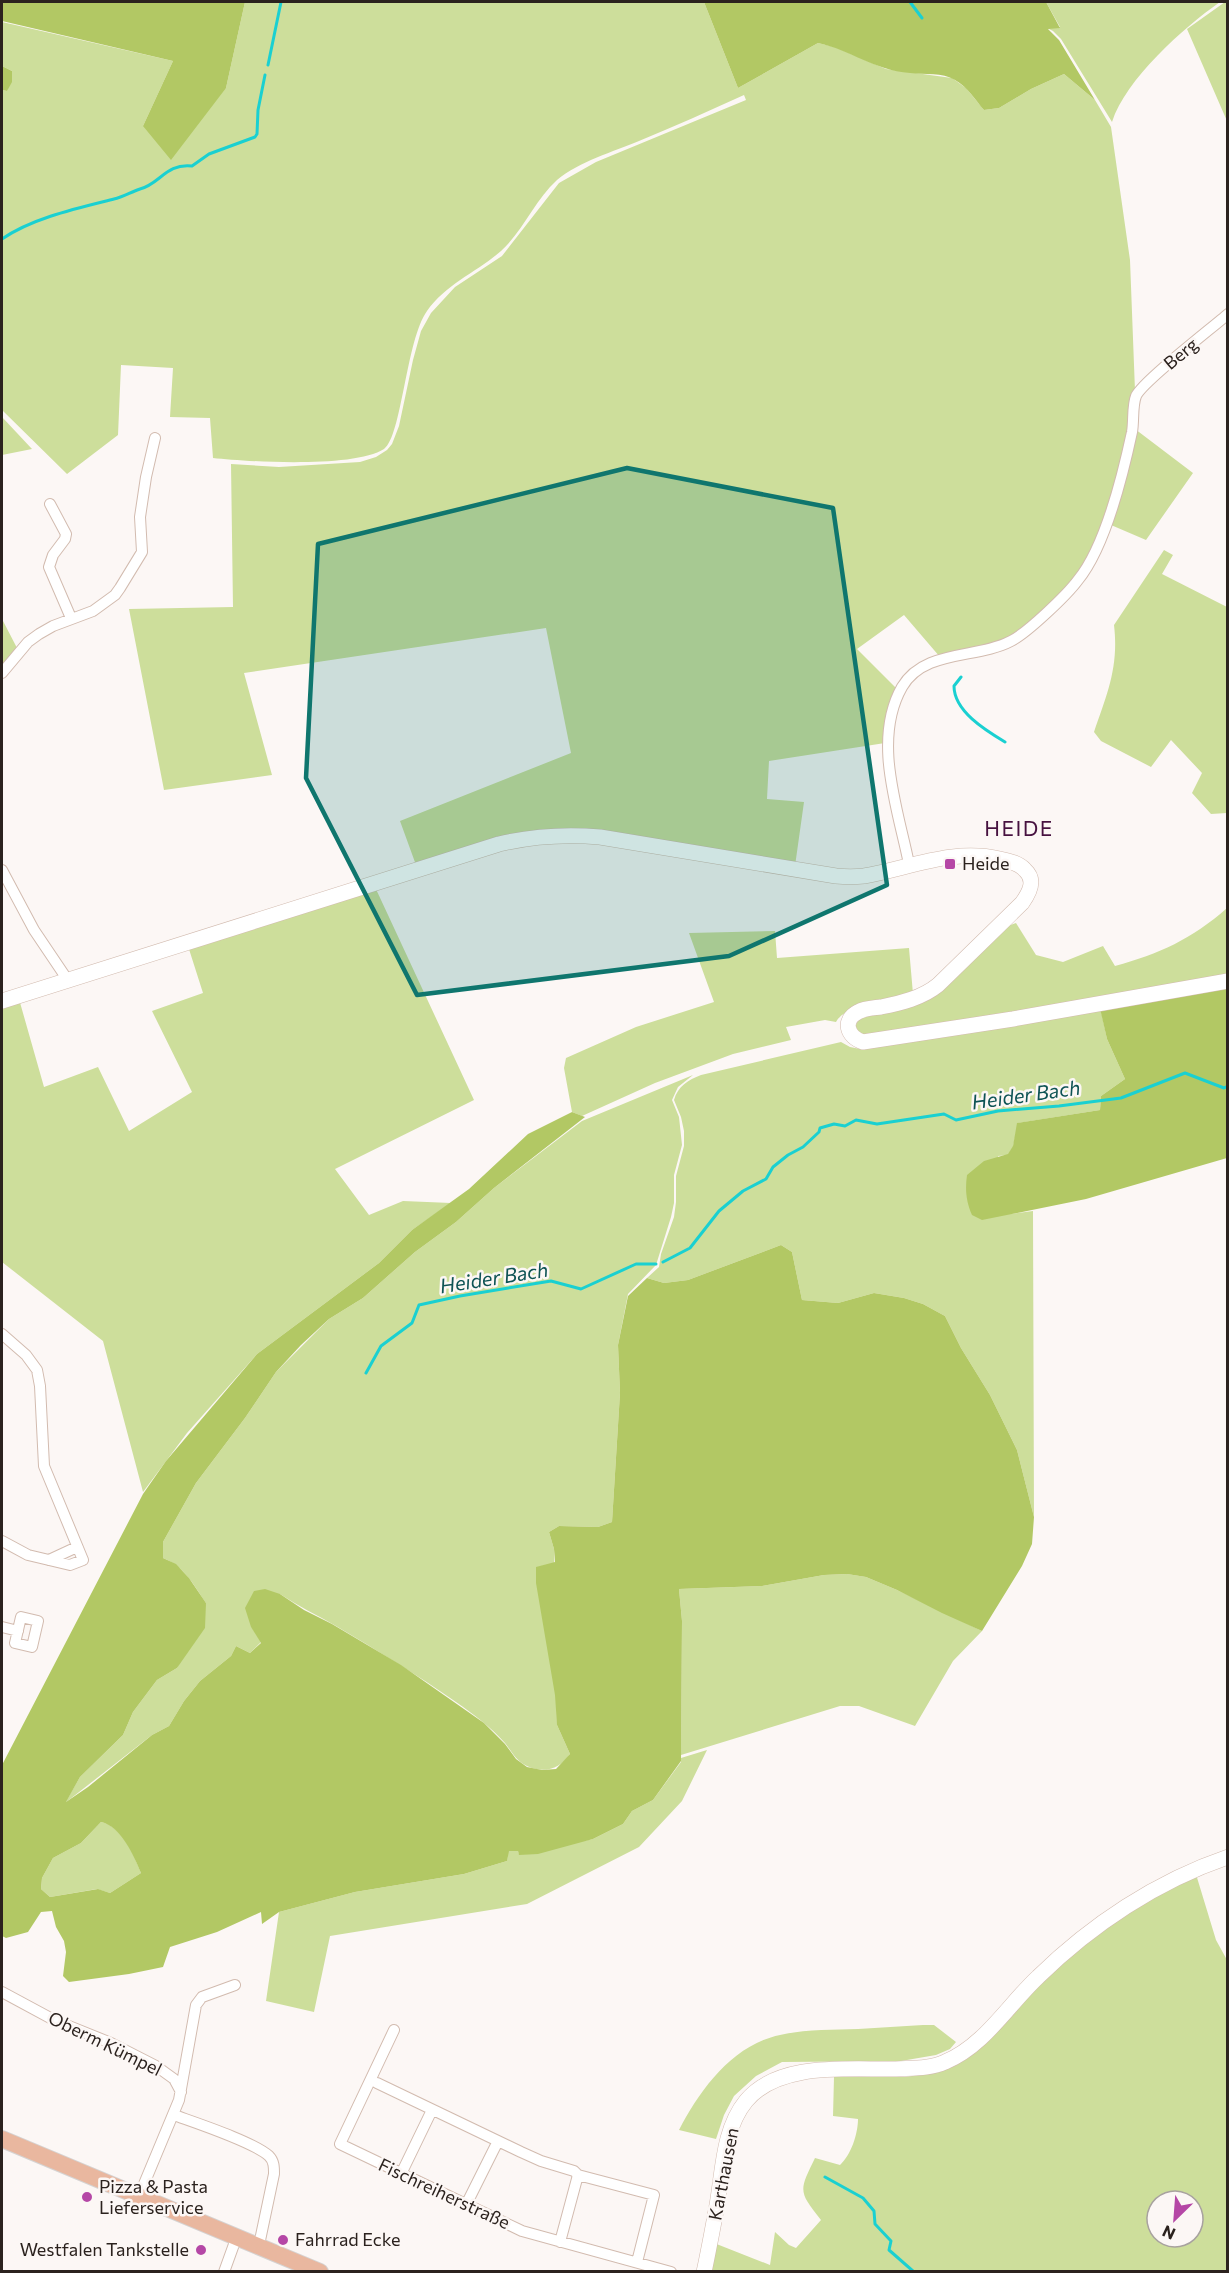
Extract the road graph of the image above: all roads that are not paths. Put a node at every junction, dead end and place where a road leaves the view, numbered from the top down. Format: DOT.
graph roads {
  1 [pos="1227,314"];
  2 [pos="155,438"];
  3 [pos="50,504"];
  4 [pos="71,618"];
  5 [pos="2,673"];
  6 [pos="909,864"];
  7 [pos="2,870"];
  8 [pos="67,980"];
  9 [pos="1227,981"];
  10 [pos="2,1000"];
  11 [pos="2,1334"];
  12 [pos="2,1541"];
  13 [pos="2,1627"];
  14 [pos="18,1631"];
  15 [pos="1227,1857"];
  16 [pos="235,1985"];
  17 [pos="2,1992"];
  18 [pos="394,2030"];
  19 [pos="377,2083"];
  20 [pos="181,2092"];
  21 [pos="432,2110"];
  22 [pos="174,2115"];
  23 [pos="2,2139"];
  24 [pos="498,2141"];
  25 [pos="401,2174"];
  26 [pos="578,2175"];
  27 [pos="139,2196"];
  28 [pos="466,2205"];
  29 [pos="237,2236"];
  30 [pos="560,2242"];
  31 [pos="259,2245"];
  32 [pos="639,2266"];
  33 [pos="224,2271"];
  34 [pos="320,2271"];
  35 [pos="671,2271"];
  36 [pos="704,2271"];
  1 -- 6 [label="street, Berg"];
  2 -- 4 [label="street"];
  3 -- 4 [label="street"];
  4 -- 5 [label="street"];
  6 -- 8 [label="main road"];
  6 -- 9 [label="main road"];
  7 -- 8 [label="street"];
  8 -- 10 [label="main road"];
  11 -- 12 [label="street"];
  13 -- 14 [label="street"];
  15 -- 36 [label="main road, Karthausen"];
  16 -- 20 [label="street"];
  17 -- 20 [label="street, Oberm Kümpel"];
  18 -- 25 [label="street, Fischreiherstraße"];
  19 -- 21 [label="street"];
  20 -- 22 [label="street"];
  21 -- 24 [label="street"];
  21 -- 25 [label="street"];
  22 -- 27 [label="street"];
  22 -- 31 [label="street"];
  23 -- 27 [label="main road"];
  24 -- 26 [label="street"];
  24 -- 28 [label="street"];
  25 -- 28 [label="street, Fischreiherstraße"];
  26 -- 30 [label="street"];
  26 -- 32 [label="street"];
  27 -- 29 [label="main road"];
  28 -- 30 [label="street, Fischreiherstraße"];
  29 -- 31 [label="main road"];
  29 -- 33 [label="street"];
  30 -- 32 [label="street, Fischreiherstraße"];
  31 -- 34 [label="main road"];
  32 -- 35 [label="street, Fischreiherstraße"];
}
